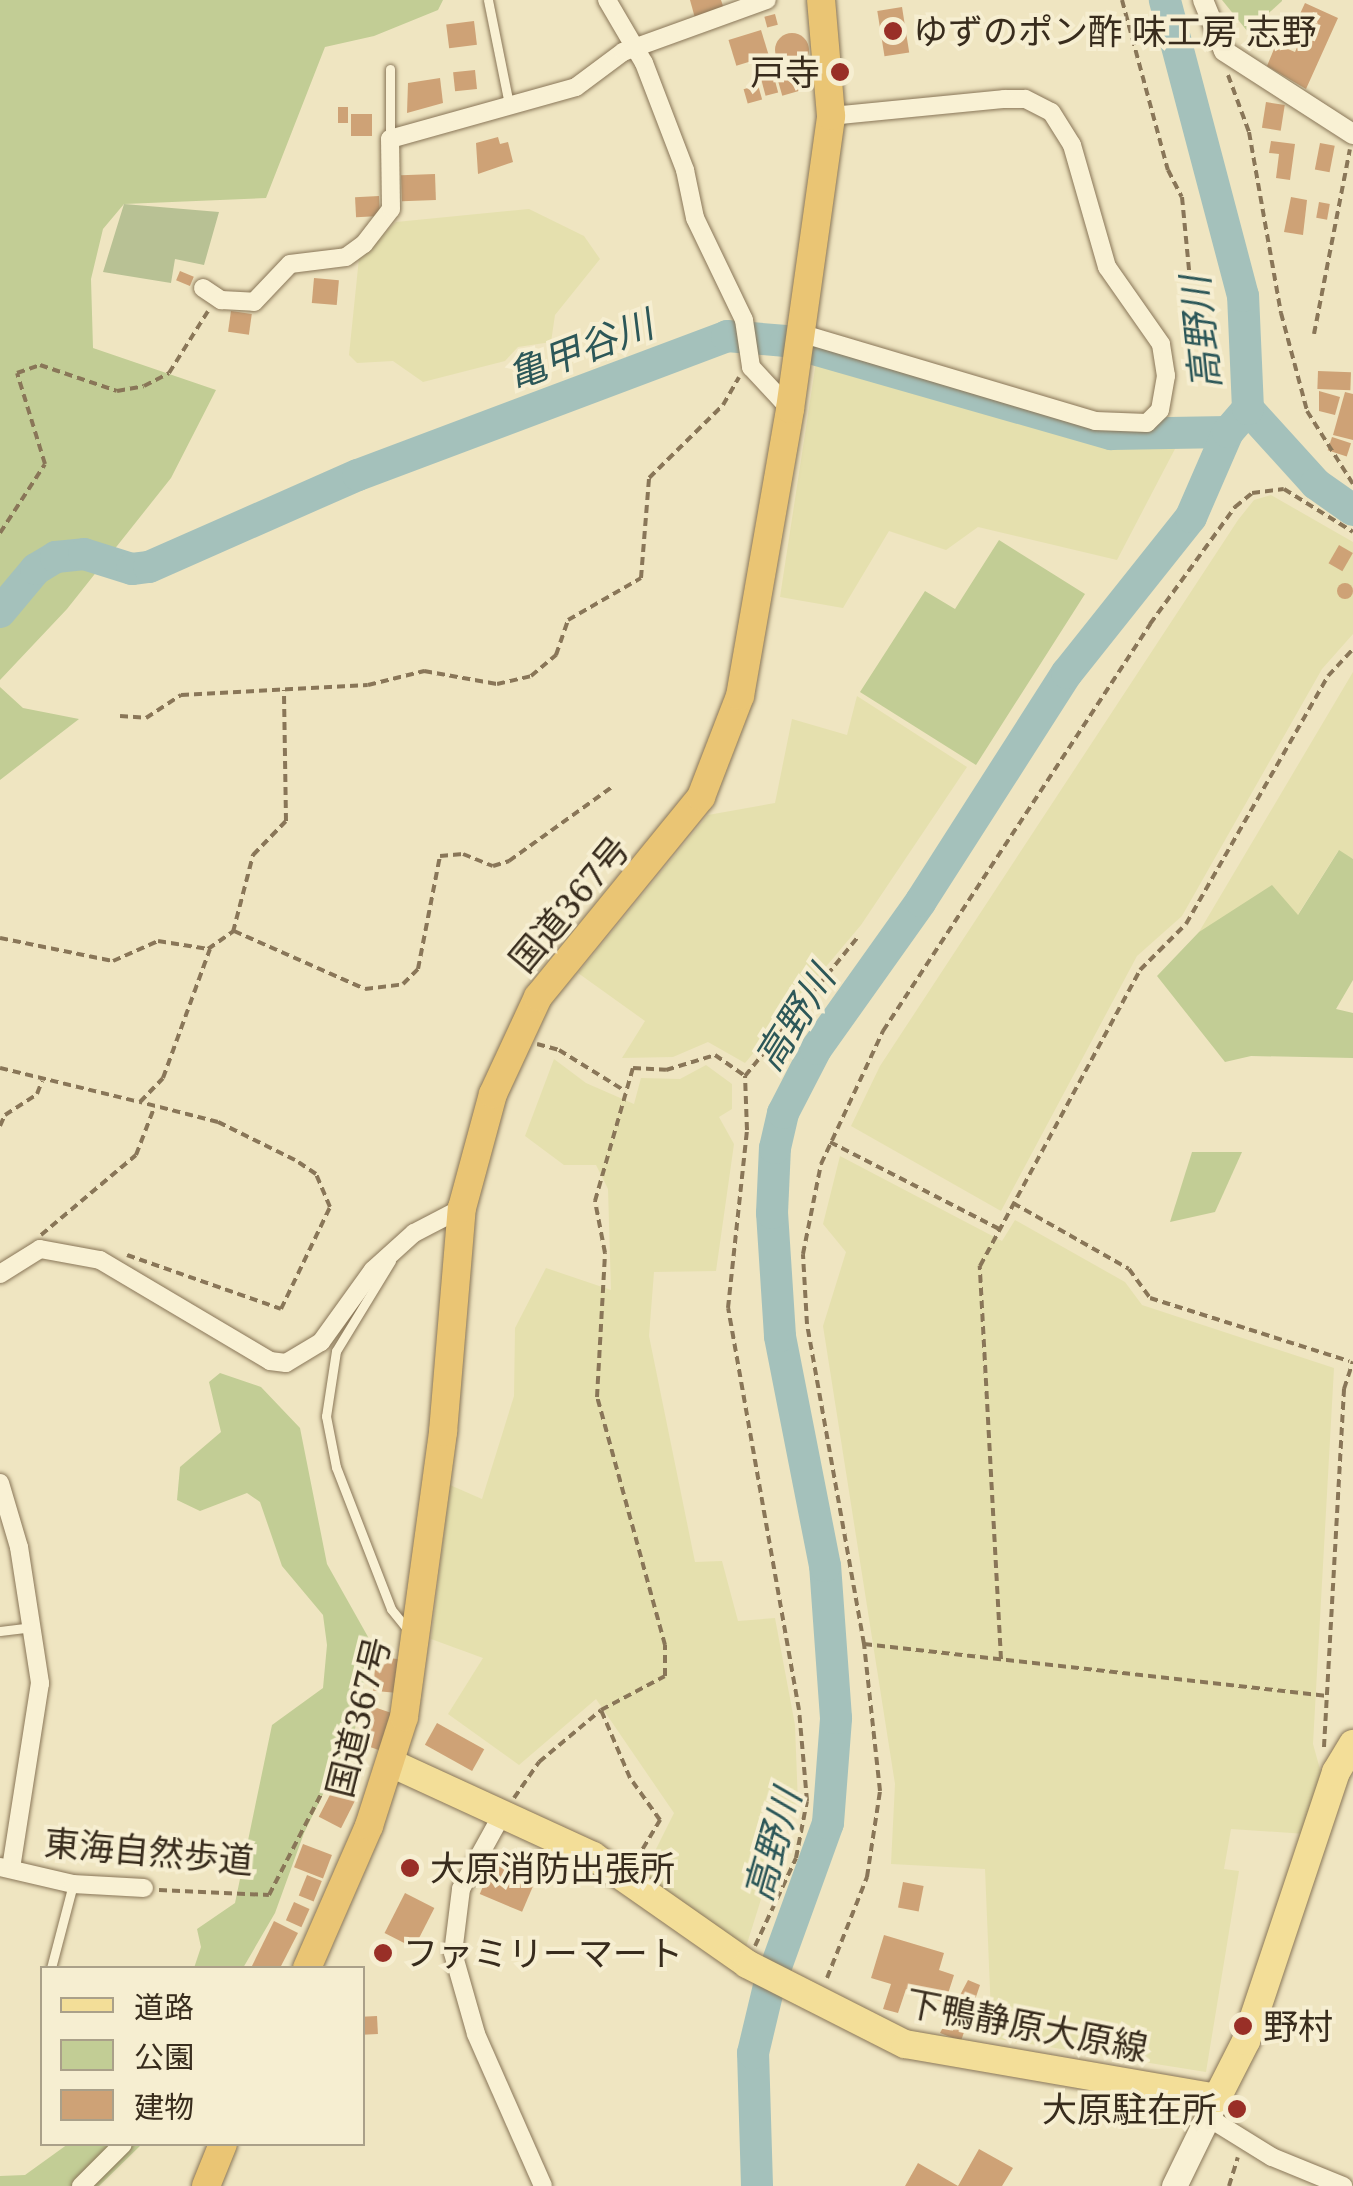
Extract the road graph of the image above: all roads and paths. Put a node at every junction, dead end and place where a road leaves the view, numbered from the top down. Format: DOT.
graph roads {
  1 [pos="488,0"];
  2 [pos="608,0"];
  3 [pos="767,0"];
  4 [pos="821,0"];
  5 [pos="1122,0"];
  6 [pos="1203,0"];
  7 [pos="632,49"];
  8 [pos="1224,50"];
  9 [pos="390,69"];
  10 [pos="509,104"];
  11 [pos="831,116"];
  12 [pos="1351,128"];
  13 [pos="390,139"];
  14 [pos="1190,280"];
  15 [pos="203,288"];
  16 [pos="221,300"];
  17 [pos="1314,334"];
  18 [pos="746,339"];
  19 [pos="799,346"];
  20 [pos="790,409"];
  21 [pos="1353,484"];
  22 [pos="1353,532"];
  23 [pos="0,533"];
  24 [pos="1353,649"];
  25 [pos="284,690"];
  26 [pos="120,716"];
  27 [pos="612,787"];
  28 [pos="234,931"];
  29 [pos="858,937"];
  30 [pos="0,938"];
  31 [pos="208,950"];
  32 [pos="518,1040"];
  33 [pos="0,1068"];
  34 [pos="745,1076"];
  35 [pos="42,1081"];
  36 [pos="626,1092"];
  37 [pos="140,1102"];
  38 [pos="155,1107"];
  39 [pos="0,1126"];
  40 [pos="830,1142"];
  41 [pos="1014,1204"];
  42 [pos="462,1208"];
  43 [pos="1000,1229"];
  44 [pos="401,1244"];
  45 [pos="40,1249"];
  46 [pos="100,1260"];
  47 [pos="0,1274"];
  48 [pos="1351,1361"];
  49 [pos="2,1490"];
  50 [pos="33,1627"];
  51 [pos="0,1631"];
  52 [pos="417,1641"];
  53 [pos="864,1644"];
  54 [pos="1001,1659"];
  55 [pos="1325,1696"];
  56 [pos="601,1710"];
  57 [pos="1353,1744"];
  58 [pos="393,1764"];
  59 [pos="1336,1772"];
  60 [pos="511,1800"];
  61 [pos="6,1868"];
  62 [pos="625,1878"];
  63 [pos="73,1884"];
  64 [pos="144,1888"];
  65 [pos="52,1966"];
  66 [pos="307,1966"];
  67 [pos="750,1966"];
  68 [pos="814,1999"];
  69 [pos="1213,2108"];
  70 [pos="1244,2139"];
  71 [pos="120,2146"];
  72 [pos="223,2146"];
  73 [pos="81,2186"];
  74 [pos="206,2186"];
  75 [pos="543,2186"];
  76 [pos="1174,2186"];
  77 [pos="1229,2186"];
  78 [pos="1343,2186"];
  1 -- 10 [label="lane"];
  2 -- 7 [label="street"];
  3 -- 7 [label="street"];
  4 -- 11 [label="highway, 国道367号"];
  5 -- 14 [label="path"];
  6 -- 8 [label="street"];
  7 -- 10 [label="street"];
  7 -- 18 [label="street"];
  8 -- 12 [label="street"];
  8 -- 21 [label="path"];
  9 -- 13 [label="lane"];
  10 -- 13 [label="street"];
  11 -- 19 [label="highway, 国道367号"];
  11 -- 19 [label="street"];
  12 -- 17 [label="path"];
  13 -- 16 [label="street"];
  15 -- 16 [label="street"];
  16 -- 23 [label="path"];
  18 -- 20 [label="street"];
  18 -- 25 [label="path"];
  19 -- 20 [label="highway, 国道367号"];
  20 -- 32 [label="highway, 国道367号"];
  22 -- 40 [label="path"];
  24 -- 41 [label="path"];
  25 -- 26 [label="path"];
  25 -- 28 [label="path"];
  27 -- 28 [label="path"];
  28 -- 31 [label="path"];
  29 -- 34 [label="path"];
  30 -- 31 [label="path"];
  31 -- 37 [label="path"];
  32 -- 36 [label="path"];
  32 -- 42 [label="highway, 国道367号"];
  33 -- 35 [label="path"];
  34 -- 36 [label="path"];
  34 -- 67 [label="path"];
  35 -- 37 [label="path"];
  35 -- 39 [label="path"];
  36 -- 56 [label="path"];
  37 -- 38 [label="path"];
  38 -- 45 [label="path"];
  38 -- 46 [label="path"];
  40 -- 43 [label="path"];
  40 -- 53 [label="path"];
  41 -- 43 [label="path"];
  41 -- 48 [label="path"];
  42 -- 44 [label="street"];
  42 -- 52 [label="highway, 国道367号"];
  43 -- 54 [label="path"];
  44 -- 46 [label="street"];
  44 -- 52 [label="lane"];
  45 -- 46 [label="street"];
  45 -- 47 [label="street"];
  48 -- 55 [label="path"];
  49 -- 50 [label="street"];
  50 -- 51 [label="lane"];
  50 -- 61 [label="street"];
  52 -- 58 [label="highway, 国道367号"];
  53 -- 54 [label="path"];
  53 -- 68 [label="path"];
  54 -- 55 [label="path"];
  55 -- 59 [label="path"];
  56 -- 60 [label="path"];
  56 -- 62 [label="path"];
  57 -- 59 [label="main road"];
  58 -- 60 [label="main road, 下鴨静原大原線"];
  58 -- 64 [label="path, 東海自然歩道"];
  58 -- 66 [label="highway, 国道367号"];
  59 -- 69 [label="main road"];
  60 -- 62 [label="main road, 下鴨静原大原線"];
  60 -- 75 [label="street"];
  61 -- 63 [label="street, 東海自然歩道"];
  62 -- 67 [label="main road, 下鴨静原大原線"];
  63 -- 64 [label="street, 東海自然歩道"];
  63 -- 65 [label="lane"];
  67 -- 68 [label="main road, 下鴨静原大原線"];
  68 -- 69 [label="main road, 下鴨静原大原線"];
  69 -- 70 [label="street"];
  69 -- 76 [label="main road"];
  70 -- 77 [label="path"];
  70 -- 78 [label="street"];
  71 -- 73 [label="street"];
  72 -- 74 [label="highway"];
}
